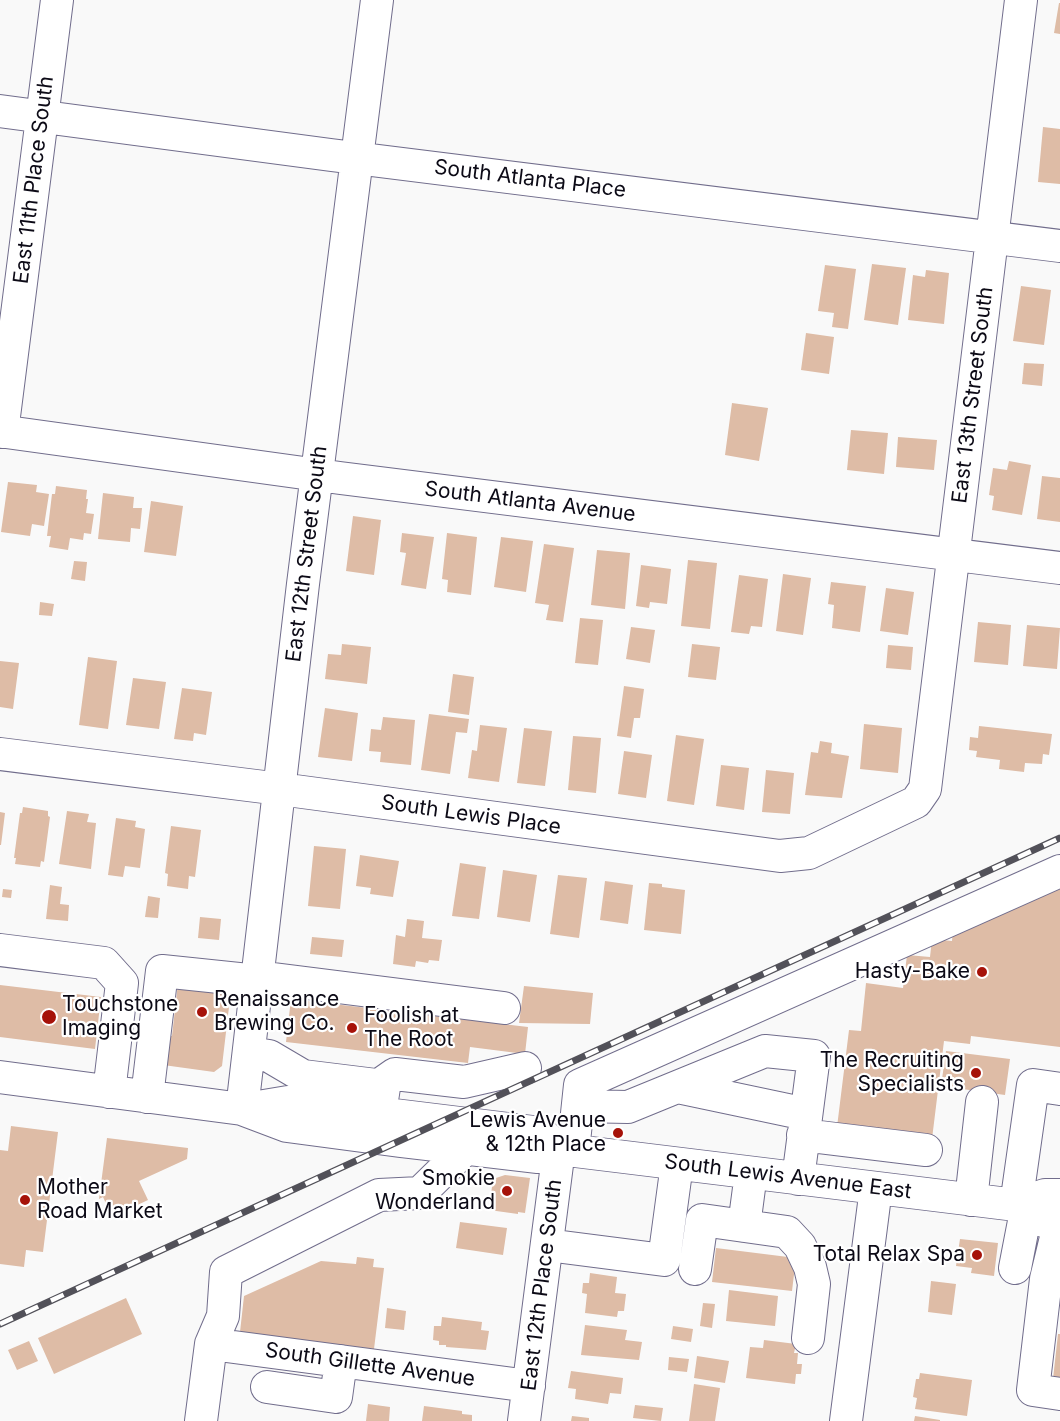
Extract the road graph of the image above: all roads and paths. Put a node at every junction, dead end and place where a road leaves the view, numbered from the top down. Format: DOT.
graph roads {
  1 [pos="57,0"];
  2 [pos="377,0"];
  3 [pos="1021,0"];
  4 [pos="0,111"];
  5 [pos="41,116"];
  6 [pos="357,158"];
  7 [pos="992,237"];
  8 [pos="1060,246"];
  9 [pos="1,431"];
  10 [pos="317,475"];
  11 [pos="953,555"];
  12 [pos="1060,568"];
  13 [pos="0,754"];
  14 [pos="280,789"];
  15 [pos="925,789"];
  16 [pos="1060,871"];
  17 [pos="0,950"];
  18 [pos="258,979"];
  19 [pos="504,1008"];
  20 [pos="249,1053"];
  21 [pos="525,1068"];
  22 [pos="0,1077"];
  23 [pos="678,1087"];
  24 [pos="1060,1089"];
  25 [pos="109,1092"];
  26 [pos="147,1097"];
  27 [pos="382,1100"];
  28 [pos="982,1102"];
  29 [pos="578,1106"];
  30 [pos="242,1109"];
  31 [pos="805,1124"];
  32 [pos="838,1139"];
  33 [pos="465,1149"];
  34 [pos="566,1150"];
  35 [pos="926,1150"];
  36 [pos="677,1164"];
  37 [pos="751,1173"];
  38 [pos="798,1179"];
  39 [pos="832,1183"];
  40 [pos="876,1188"];
  41 [pos="971,1200"];
  42 [pos="1021,1208"];
  43 [pos="1060,1215"];
  44 [pos="744,1226"];
  45 [pos="547,1245"];
  46 [pos="1016,1268"];
  47 [pos="695,1269"];
  48 [pos="1053,1282"];
  49 [pos="813,1294"];
  50 [pos="861,1300"];
  51 [pos="808,1338"];
  52 [pos="211,1344"];
  53 [pos="341,1361"];
  54 [pos="529,1386"];
  55 [pos="267,1387"];
  56 [pos="1060,1394"];
  57 [pos="201,1421"];
  58 [pos="524,1421"];
  59 [pos="846,1421"];
  1 -- 5 [label="street, East 11th Place South"];
  2 -- 6 [label="street, East 12th Street South"];
  3 -- 7 [label="street, East 13th Street South"];
  4 -- 5 [label="street, South Atlanta Place"];
  5 -- 6 [label="street, South Atlanta Place"];
  5 -- 9 [label="street, East 11th Place South"];
  6 -- 7 [label="street, South Atlanta Place"];
  6 -- 10 [label="street, East 12th Street South"];
  7 -- 8 [label="street, South Atlanta Place"];
  7 -- 11 [label="street, East 13th Street South"];
  9 -- 10 [label="street, South Atlanta Avenue"];
  10 -- 11 [label="street, South Atlanta Avenue"];
  10 -- 14 [label="street, East 12th Street South"];
  11 -- 12 [label="street, South Atlanta Avenue"];
  11 -- 15 [label="street, East 13th Street South"];
  13 -- 14 [label="street, South Lewis Place"];
  14 -- 15 [label="street, South Lewis Place"];
  14 -- 18 [label="street, East 12th Street South"];
  16 -- 29 [label="street, East 12th Place South"];
  17 -- 25 [label="street"];
  18 -- 19 [label="street"];
  18 -- 20 [label="street, East 12th Street South"];
  18 -- 26 [label="street"];
  20 -- 27 [label="street"];
  20 -- 30 [label="street, East 12th Street South"];
  21 -- 27 [label="street"];
  22 -- 25 [label="street, South Lewis Avenue East"];
  23 -- 29 [label="street"];
  23 -- 31 [label="street"];
  23 -- 31 [label="street"];
  24 -- 42 [label="street"];
  25 -- 26 [label="street, South Lewis Avenue East"];
  26 -- 30 [label="street, South Lewis Avenue East"];
  27 -- 30 [label="street, South Lewis Avenue East"];
  27 -- 34 [label="street, South Lewis Avenue East"];
  28 -- 41 [label="street"];
  29 -- 34 [label="street, East 12th Place South"];
  30 -- 33 [label="street, South Lewis Avenue East"];
  31 -- 32 [label="street"];
  31 -- 38 [label="street"];
  32 -- 35 [label="street"];
  32 -- 39 [label="street"];
  33 -- 34 [label="street, South Lewis Avenue East"];
  33 -- 52 [label="street"];
  34 -- 36 [label="street, South Lewis Avenue East"];
  34 -- 45 [label="street, East 12th Place South"];
  36 -- 37 [label="street, South Lewis Avenue East"];
  36 -- 45 [label="street"];
  37 -- 38 [label="street, South Lewis Avenue East"];
  37 -- 44 [label="street"];
  38 -- 39 [label="street, South Lewis Avenue East"];
  39 -- 40 [label="street, South Lewis Avenue East"];
  40 -- 41 [label="street, South Lewis Avenue East"];
  40 -- 50 [label="street"];
  41 -- 42 [label="street, South Lewis Avenue East"];
  42 -- 43 [label="street, South Lewis Avenue East"];
  42 -- 46 [label="street"];
  43 -- 48 [label="street"];
  44 -- 47 [label="street"];
  44 -- 49 [label="street"];
  45 -- 54 [label="street, East 12th Place South"];
  48 -- 56 [label="street"];
  49 -- 50 [label="street"];
  49 -- 51 [label="street"];
  50 -- 59 [label="street"];
  52 -- 53 [label="street, South Gillette Avenue"];
  52 -- 57 [label="street"];
  53 -- 54 [label="street, South Gillette Avenue"];
  53 -- 55 [label="street"];
  54 -- 58 [label="street, East 12th Place South"];
}
